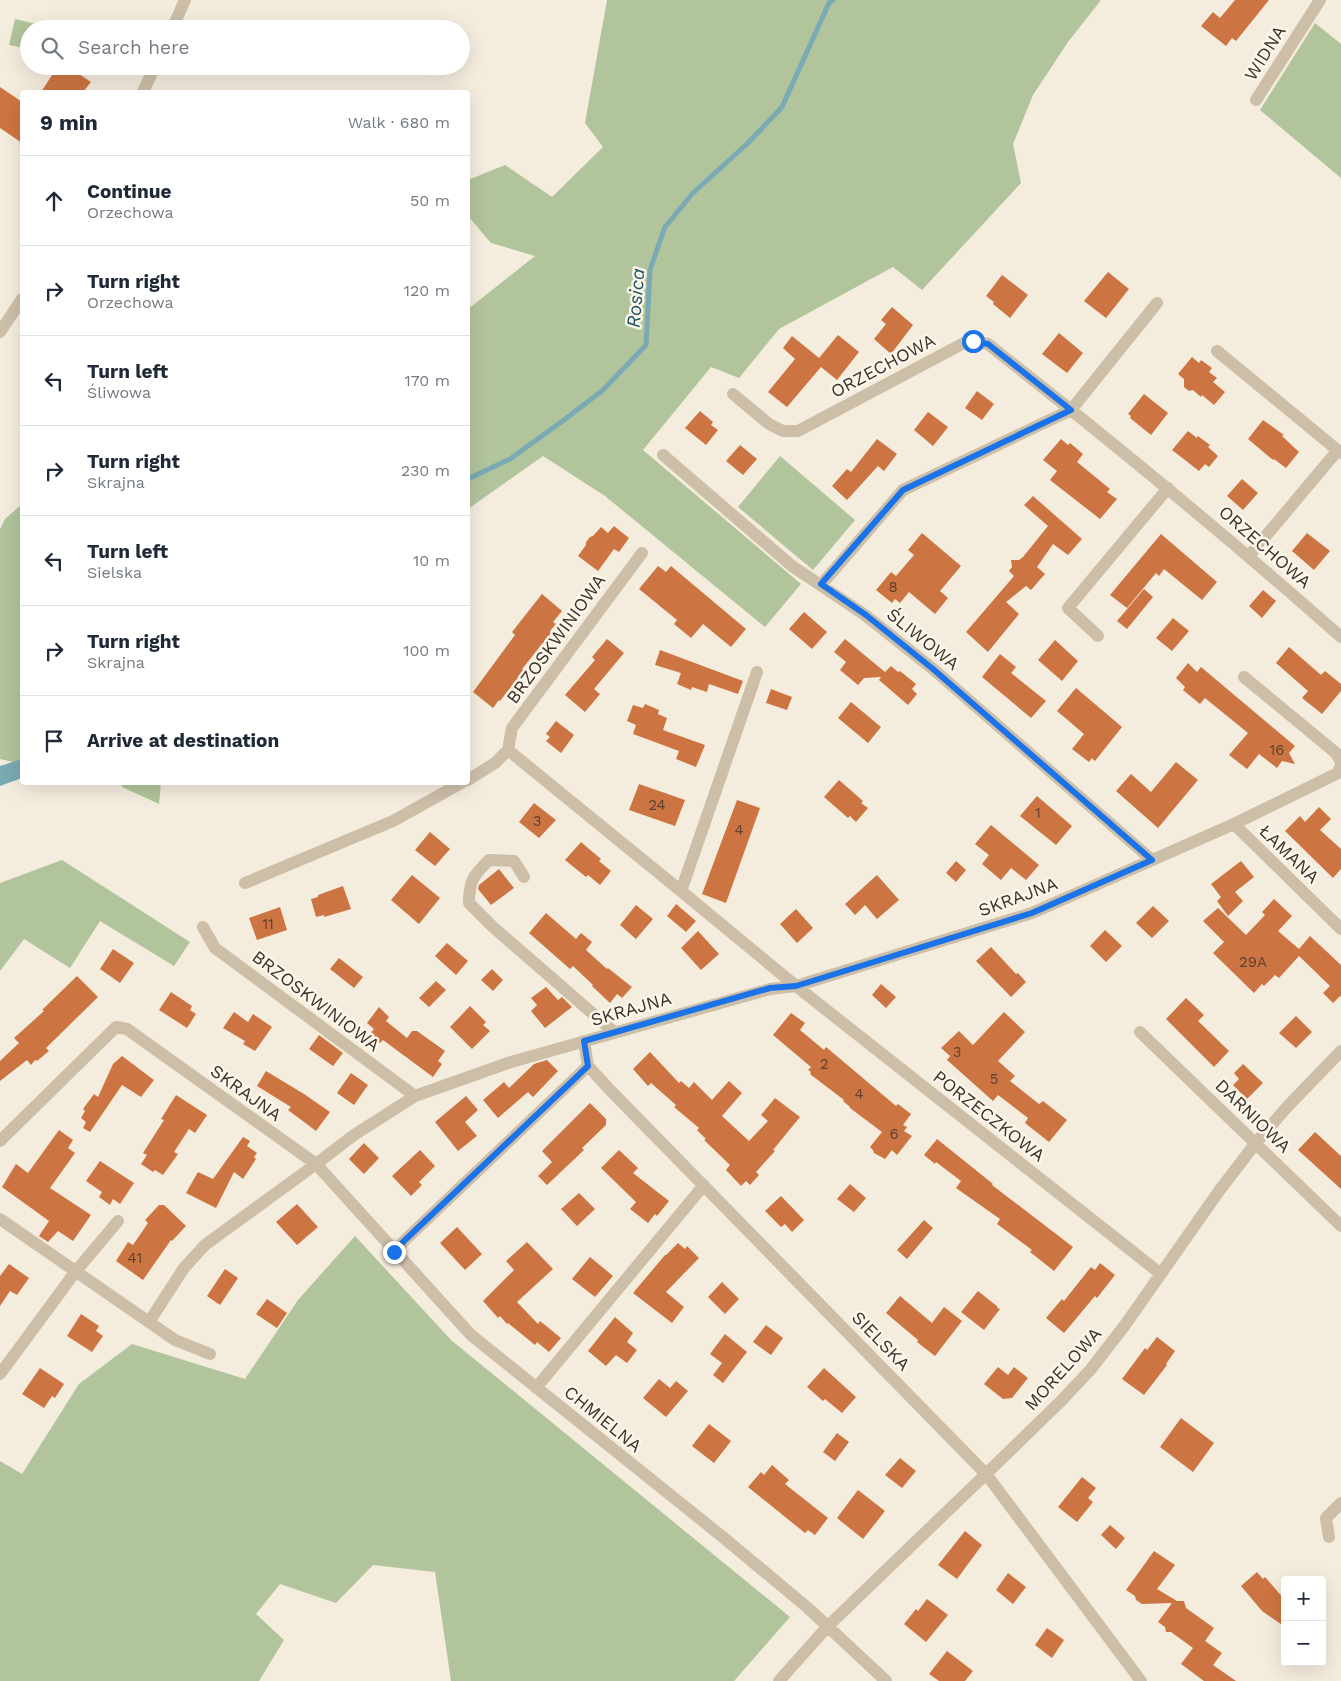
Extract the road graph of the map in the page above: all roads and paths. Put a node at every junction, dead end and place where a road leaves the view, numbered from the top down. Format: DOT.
graph roads {
  1 [pos="185,0"];
  2 [pos="1320,0"];
  3 [pos="176,20"];
  4 [pos="151,75"];
  5 [pos="144,90"];
  6 [pos="1256,100"];
  7 [pos="20,302"];
  8 [pos="1157,303"];
  9 [pos="0,332"];
  10 [pos="1216,351"];
  11 [pos="733,394"];
  12 [pos="1071,410"];
  13 [pos="1339,452"];
  14 [pos="663,455"];
  15 [pos="1168,488"];
  16 [pos="642,553"];
  17 [pos="1249,556"];
  18 [pos="821,584"];
  19 [pos="1098,636"];
  20 [pos="1341,637"];
  21 [pos="757,672"];
  22 [pos="1244,677"];
  23 [pos="508,750"];
  24 [pos="1341,763"];
  25 [pos="470,779"];
  26 [pos="458,785"];
  27 [pos="1234,824"];
  28 [pos="1152,860"];
  29 [pos="524,877"];
  30 [pos="245,883"];
  31 [pos="681,891"];
  32 [pos="203,927"];
  33 [pos="1341,929"];
  34 [pos="796,986"];
  35 [pos="614,1032"];
  36 [pos="1140,1032"];
  37 [pos="584,1041"];
  38 [pos="1341,1051"];
  39 [pos="588,1066"];
  40 [pos="415,1096"];
  41 [pos="0,1141"];
  42 [pos="1255,1144"];
  43 [pos="316,1164"];
  44 [pos="704,1185"];
  45 [pos="0,1219"];
  46 [pos="118,1222"];
  47 [pos="1341,1226"];
  48 [pos="394,1252"];
  49 [pos="76,1271"];
  50 [pos="1160,1274"];
  51 [pos="149,1322"];
  52 [pos="210,1354"];
  53 [pos="0,1374"];
  54 [pos="536,1388"];
  55 [pos="986,1474"];
  56 [pos="1341,1503"];
  57 [pos="1329,1537"];
  58 [pos="828,1626"];
  59 [pos="780,1681"];
  60 [pos="886,1681"];
  61 [pos="1141,1681"];
  1 -- 3 [label="street"];
  2 -- 6 [label="street, WIDNA"];
  4 -- 5 [label="street"];
  7 -- 9 [label="street"];
  8 -- 12 [label="street"];
  10 -- 13 [label="street"];
  11 -- 12 [label="street, ORZECHOWA"];
  12 -- 15 [label="street, ORZECHOWA"];
  12 -- 18 [label="street"];
  13 -- 17 [label="street"];
  14 -- 18 [label="street, ŚLIWOWA"];
  15 -- 17 [label="street, ORZECHOWA"];
  15 -- 19 [label="street"];
  16 -- 23 [label="street, BRZOSKWINIOWA"];
  17 -- 20 [label="street, ORZECHOWA"];
  18 -- 28 [label="street, ŚLIWOWA"];
  21 -- 31 [label="street"];
  22 -- 24 [label="street, SKRAJNA"];
  23 -- 25 [label="street"];
  23 -- 31 [label="street"];
  24 -- 27 [label="street, SKRAJNA"];
  26 -- 30 [label="street"];
  27 -- 28 [label="street, SKRAJNA"];
  27 -- 33 [label="street, ŁAMANA"];
  28 -- 34 [label="street, SKRAJNA"];
  29 -- 35 [label="street"];
  31 -- 34 [label="street"];
  32 -- 40 [label="street, BRZOSKWINIOWA"];
  34 -- 35 [label="street, SKRAJNA"];
  34 -- 50 [label="street, PORZECZKOWA"];
  35 -- 37 [label="street, SKRAJNA"];
  36 -- 42 [label="street, DARNIOWA"];
  37 -- 39 [label="street"];
  37 -- 40 [label="street, SKRAJNA"];
  38 -- 42 [label="street, MORELOWA"];
  39 -- 44 [label="street, SIELSKA"];
  39 -- 48 [label="street"];
  40 -- 43 [label="street, SKRAJNA"];
  41 -- 43 [label="street, SKRAJNA"];
  42 -- 47 [label="street, DARNIOWA"];
  42 -- 50 [label="street, MORELOWA"];
  43 -- 48 [label="street, CHMIELNA"];
  43 -- 51 [label="street"];
  44 -- 54 [label="street"];
  44 -- 55 [label="street, SIELSKA"];
  45 -- 49 [label="street"];
  46 -- 49 [label="street"];
  48 -- 54 [label="street, CHMIELNA"];
  49 -- 51 [label="street"];
  49 -- 53 [label="street"];
  50 -- 55 [label="street, MORELOWA"];
  51 -- 52 [label="street"];
  54 -- 58 [label="street, CHMIELNA"];
  55 -- 58 [label="street, MORELOWA"];
  55 -- 61 [label="street, SIELSKA"];
  56 -- 57 [label="street"];
  58 -- 59 [label="street, MORELOWA"];
  58 -- 60 [label="street, CHMIELNA"];
}
